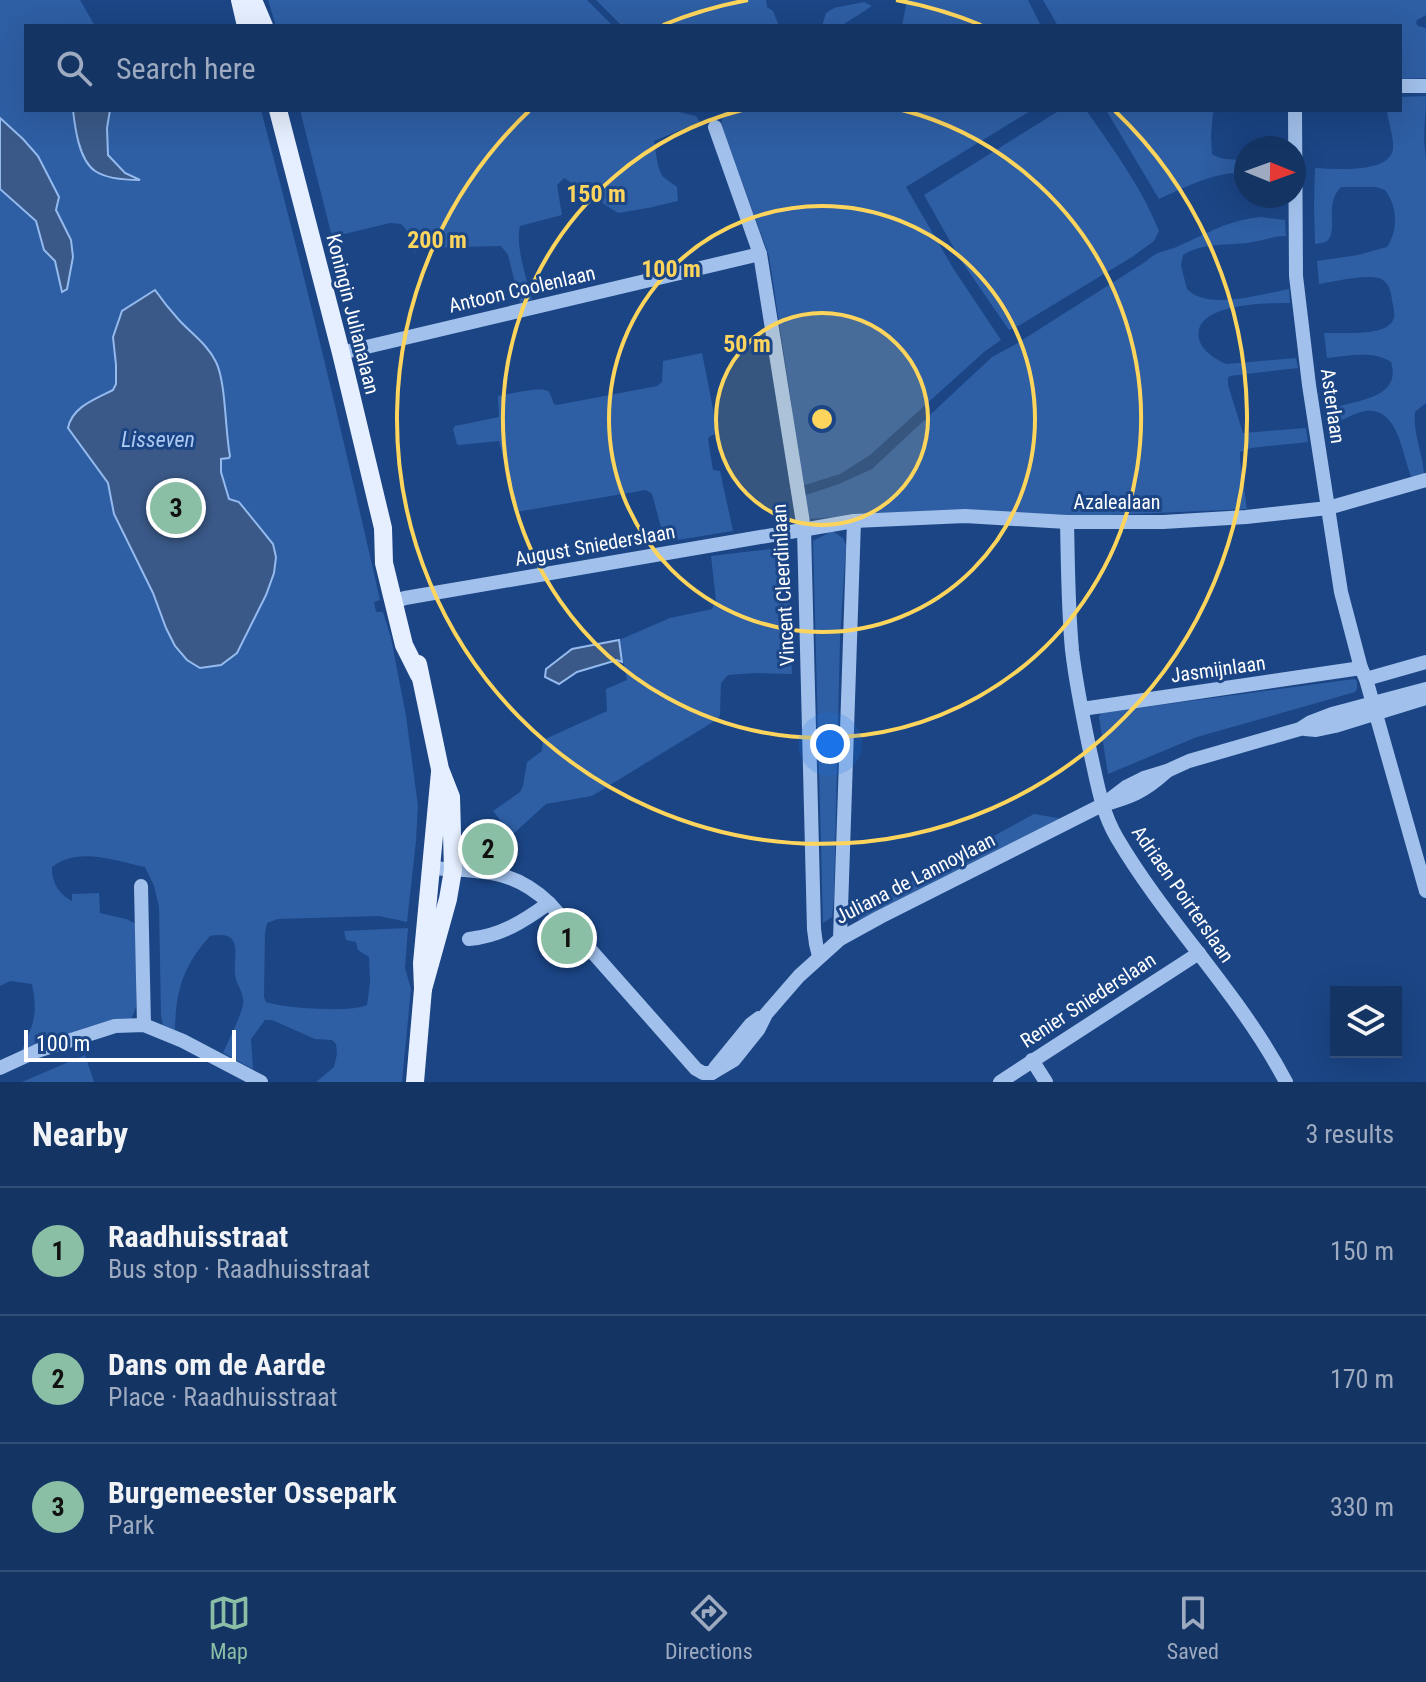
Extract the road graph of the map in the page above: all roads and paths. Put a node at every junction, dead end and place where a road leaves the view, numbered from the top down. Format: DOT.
graph roads {
  1 [pos="240,0"];
  2 [pos="253,0"];
  3 [pos="246,24"];
  4 [pos="263,24"];
  5 [pos="1402,86"];
  6 [pos="1426,86"];
  7 [pos="279,112"];
  8 [pos="1295,112"];
  9 [pos="715,127"];
  10 [pos="760,254"];
  11 [pos="341,353"];
  12 [pos="1426,480"];
  13 [pos="1328,508"];
  14 [pos="854,521"];
  15 [pos="1067,522"];
  16 [pos="804,529"];
  17 [pos="399,600"];
  18 [pos="1426,662"];
  19 [pos="1363,673"];
  20 [pos="1426,689"];
  21 [pos="1426,698"];
  22 [pos="1374,708"];
  23 [pos="1082,709"];
  24 [pos="440,769"];
  25 [pos="1102,805"];
  26 [pos="431,868"];
  27 [pos="453,870"];
  28 [pos="1425,883"];
  29 [pos="141,886"];
  30 [pos="549,903"];
  31 [pos="469,939"];
  32 [pos="840,939"];
  33 [pos="1199,953"];
  34 [pos="819,956"];
  35 [pos="423,989"];
  36 [pos="144,1025"];
  37 [pos="1032,1060"];
  38 [pos="0,1068"];
  39 [pos="714,1077"];
  40 [pos="261,1082"];
  41 [pos="415,1082"];
  42 [pos="1000,1082"];
  43 [pos="1046,1082"];
  44 [pos="1286,1082"];
  1 -- 3 [label="main road"];
  2 -- 4 [label="main road"];
  5 -- 6 [label="street"];
  7 -- 11 [label="main road, Koningin Julianalaan"];
  8 -- 13 [label="street, Asterlaan"];
  9 -- 10 [label="street, Vincent Cleerdinlaan"];
  10 -- 11 [label="street, Antoon Coolenlaan"];
  10 -- 16 [label="street, Vincent Cleerdinlaan"];
  11 -- 17 [label="main road, Koningin Julianalaan"];
  12 -- 13 [label="street, Azalealaan"];
  13 -- 15 [label="street, Azalealaan"];
  13 -- 19 [label="street, Asterlaan"];
  14 -- 15 [label="street, Azalealaan"];
  14 -- 16 [label="street, Azalealaan"];
  14 -- 32 [label="street"];
  15 -- 23 [label="street, Adriaen Poirterslaan"];
  16 -- 17 [label="street, August Sniederslaan"];
  16 -- 34 [label="street, Vincent Cleerdinlaan"];
  17 -- 24 [label="main road, Koningin Julianalaan"];
  18 -- 19 [label="street"];
  19 -- 22 [label="street, Asterlaan"];
  19 -- 23 [label="street, Jasmijnlaan"];
  20 -- 22 [label="street, Juliana de Lannoylaan"];
  21 -- 22 [label="street, Juliana de Lannoylaan"];
  22 -- 25 [label="street, Juliana de Lannoylaan"];
  22 -- 28 [label="street, Asterlaan"];
  23 -- 25 [label="street, Adriaen Poirterslaan"];
  24 -- 26 [label="main road, Koningin Julianalaan"];
  24 -- 27 [label="main road, Koningin Julianalaan"];
  25 -- 32 [label="street, Juliana de Lannoylaan"];
  25 -- 33 [label="street, Adriaen Poirterslaan"];
  26 -- 27 [label="street"];
  26 -- 35 [label="main road, Koningin Julianalaan"];
  27 -- 30 [label="street"];
  27 -- 35 [label="main road, Koningin Julianalaan"];
  29 -- 36 [label="street"];
  30 -- 31 [label="street"];
  30 -- 39 [label="street"];
  32 -- 34 [label="street, Juliana de Lannoylaan"];
  33 -- 37 [label="street, Renier Sniederslaan"];
  33 -- 44 [label="street, Adriaen Poirterslaan"];
  34 -- 39 [label="street, Juliana de Lannoylaan"];
  35 -- 41 [label="main road, Koningin Julianalaan"];
  36 -- 38 [label="street"];
  36 -- 40 [label="street"];
  37 -- 42 [label="street, Renier Sniederslaan"];
  37 -- 43 [label="street"];
}
